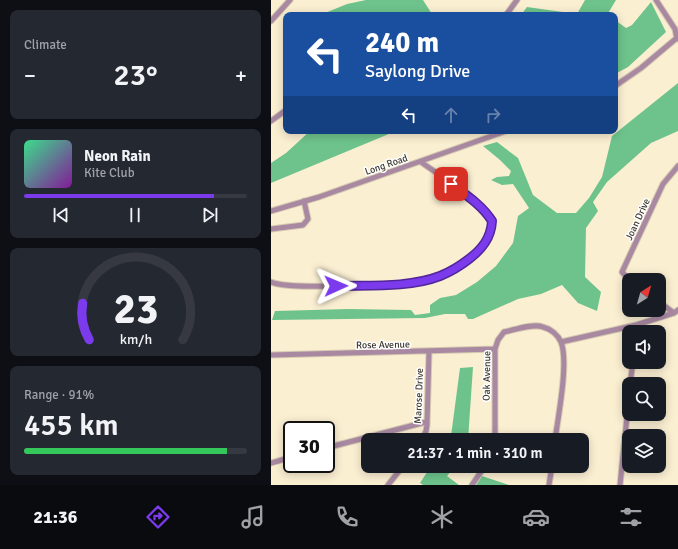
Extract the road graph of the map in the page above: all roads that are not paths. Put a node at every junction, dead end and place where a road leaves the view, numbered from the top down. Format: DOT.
graph roads {
  1 [pos="290,0"];
  2 [pos="517,0"];
  3 [pos="656,0"];
  4 [pos="508,12"];
  5 [pos="271,21"];
  6 [pos="677,39"];
  7 [pos="618,84"];
  8 [pos="283,112"];
  9 [pos="271,121"];
  10 [pos="498,134"];
  11 [pos="421,162"];
  12 [pos="678,166"];
  13 [pos="304,201"];
  14 [pos="271,211"];
  15 [pos="271,229"];
  16 [pos="623,273"];
  17 [pos="271,282"];
  18 [pos="666,306"];
  19 [pos="676,311"];
  20 [pos="637,325"];
  21 [pos="622,328"];
  22 [pos="561,342"];
  23 [pos="495,350"];
  24 [pos="429,352"];
  25 [pos="271,355"];
  26 [pos="627,421"];
  27 [pos="427,422"];
  28 [pos="425,433"];
  29 [pos="495,433"];
  30 [pos="556,433"];
  31 [pos="335,446"];
  32 [pos="283,460"];
  33 [pos="271,463"];
  34 [pos="398,473"];
  35 [pos="480,473"];
  36 [pos="551,473"];
  37 [pos="389,485"];
  38 [pos="472,485"];
  39 [pos="549,485"];
  40 [pos="620,485"];
  1 -- 5 [label="street"];
  2 -- 4 [label="street"];
  3 -- 6 [label="street"];
  6 -- 7 [label="street"];
  8 -- 9 [label="street"];
  10 -- 11 [label="street, Long Road"];
  11 -- 13 [label="street, Long Road"];
  11 -- 17 [label="street"];
  12 -- 16 [label="street, Joan Drive"];
  13 -- 14 [label="street, Long Road"];
  13 -- 15 [label="street"];
  18 -- 19 [label="street"];
  19 -- 20 [label="street"];
  21 -- 22 [label="street"];
  22 -- 23 [label="street, Oak Avenue"];
  22 -- 30 [label="street"];
  23 -- 24 [label="street, Rose Avenue"];
  23 -- 29 [label="street, Oak Avenue"];
  24 -- 25 [label="street, Rose Avenue"];
  24 -- 27 [label="street, Marose Drive"];
  26 -- 40 [label="street"];
  27 -- 28 [label="street, Marose Drive"];
  27 -- 31 [label="street"];
  32 -- 33 [label="street"];
  34 -- 37 [label="street"];
  35 -- 38 [label="street"];
  36 -- 39 [label="street"];
}
